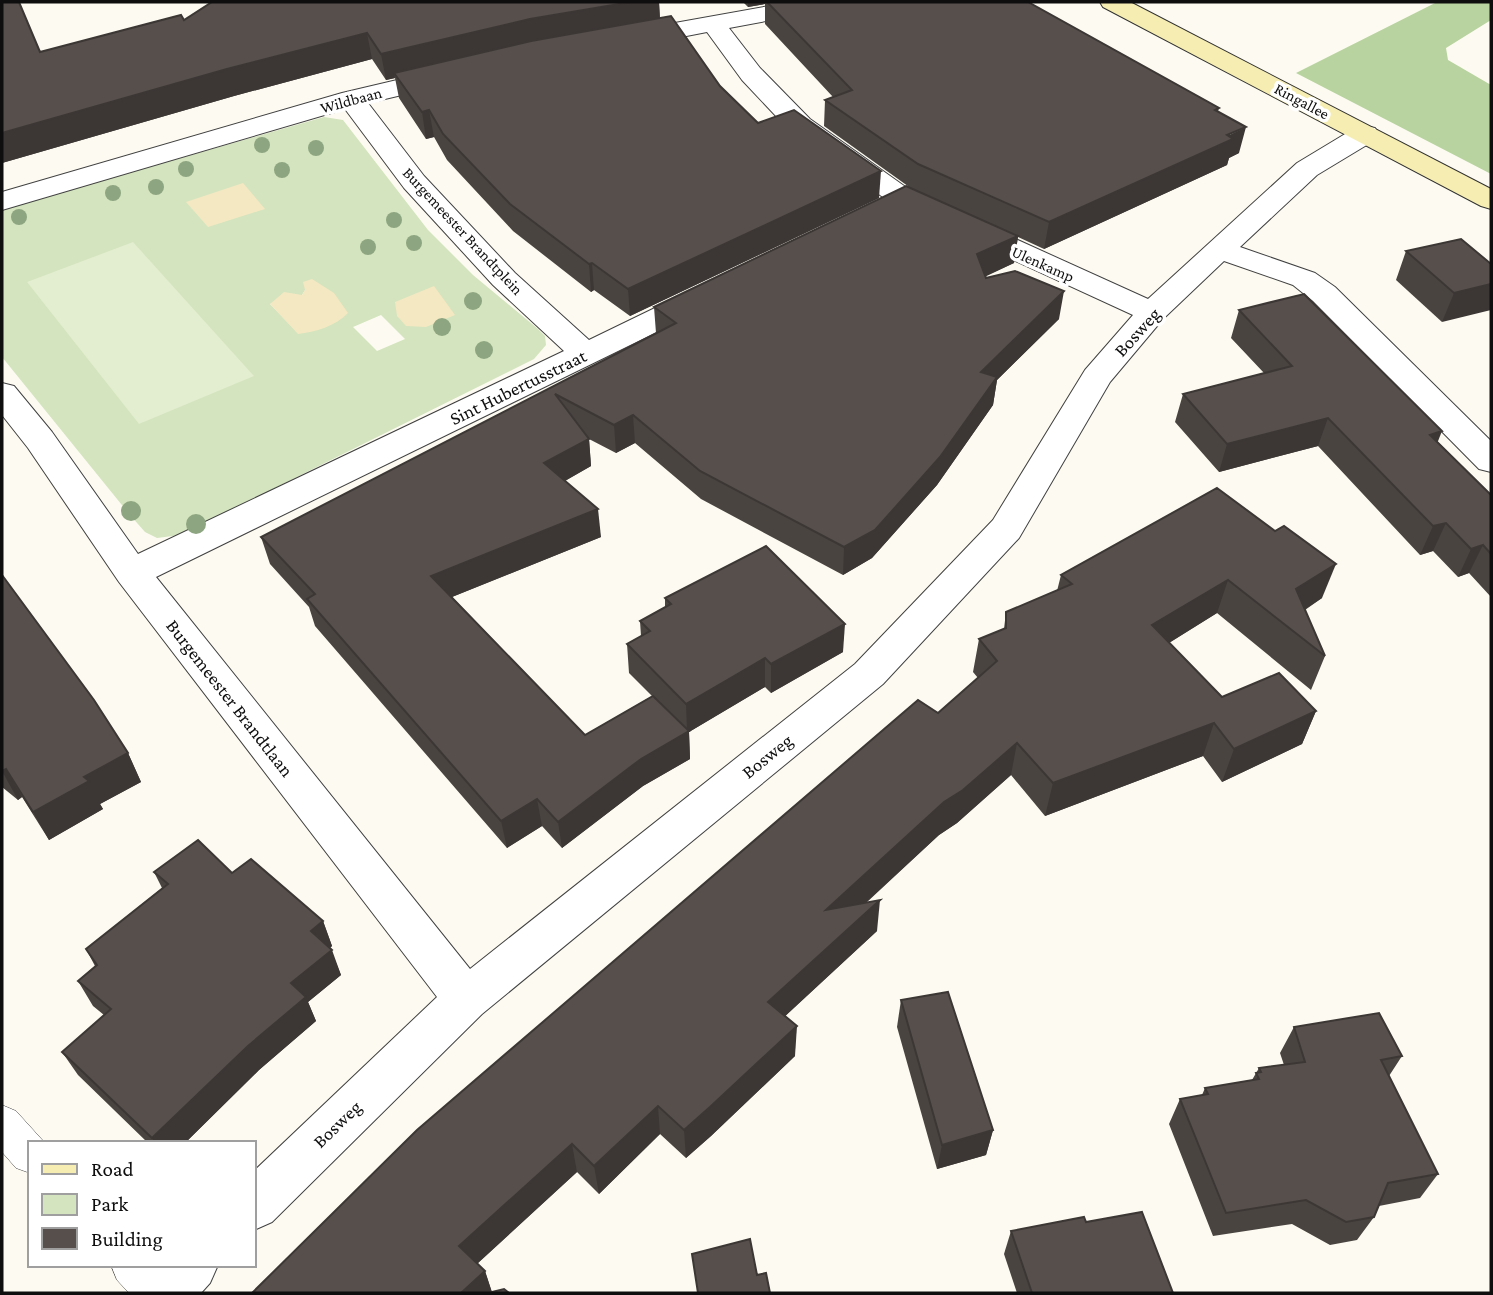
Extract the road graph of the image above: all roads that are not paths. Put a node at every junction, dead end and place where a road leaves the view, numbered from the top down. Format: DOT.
graph roads {
  1 [pos="831,2"];
  2 [pos="1112,2"];
  3 [pos="713,24"];
  4 [pos="610,42"];
  5 [pos="468,71"];
  6 [pos="351,99"];
  7 [pos="1365,134"];
  8 [pos="904,199"];
  9 [pos="1491,200"];
  10 [pos="2,201"];
  11 [pos="867,217"];
  12 [pos="1218,249"];
  13 [pos="733,283"];
  14 [pos="1153,312"];
  15 [pos="586,354"];
  16 [pos="2,393"];
  17 [pos="1491,461"];
  18 [pos="132,573"];
  19 [pos="466,999"];
  20 [pos="2,1124"];
  21 [pos="28,1152"];
  22 [pos="256,1203"];
  23 [pos="134,1267"];
  24 [pos="190,1267"];
  25 [pos="157,1293"];
  26 [pos="164,1293"];
  1 -- 3 [label="street"];
  2 -- 7 [label="main road, Ringallee"];
  3 -- 4 [label="street"];
  3 -- 8 [label="street, Ulenkamp"];
  5 -- 6 [label="street, Wildbaan"];
  6 -- 10 [label="street, Wildbaan"];
  6 -- 15 [label="street, Burgemeester Brandtplein"];
  7 -- 9 [label="main road, Ringallee"];
  7 -- 12 [label="street, Bosweg"];
  8 -- 11 [label="street"];
  8 -- 14 [label="street, Ulenkamp"];
  12 -- 14 [label="street, Bosweg"];
  12 -- 17 [label="street"];
  13 -- 15 [label="street, Sint Hubertusstraat"];
  14 -- 19 [label="street, Bosweg"];
  15 -- 18 [label="street, Sint Hubertusstraat"];
  16 -- 18 [label="street, Burgemeester Brandtlaan"];
  18 -- 19 [label="street, Burgemeester Brandtlaan"];
  19 -- 22 [label="street, Bosweg"];
  20 -- 21 [label="lane"];
  23 -- 25 [label="lane"];
  24 -- 26 [label="street"];
}
